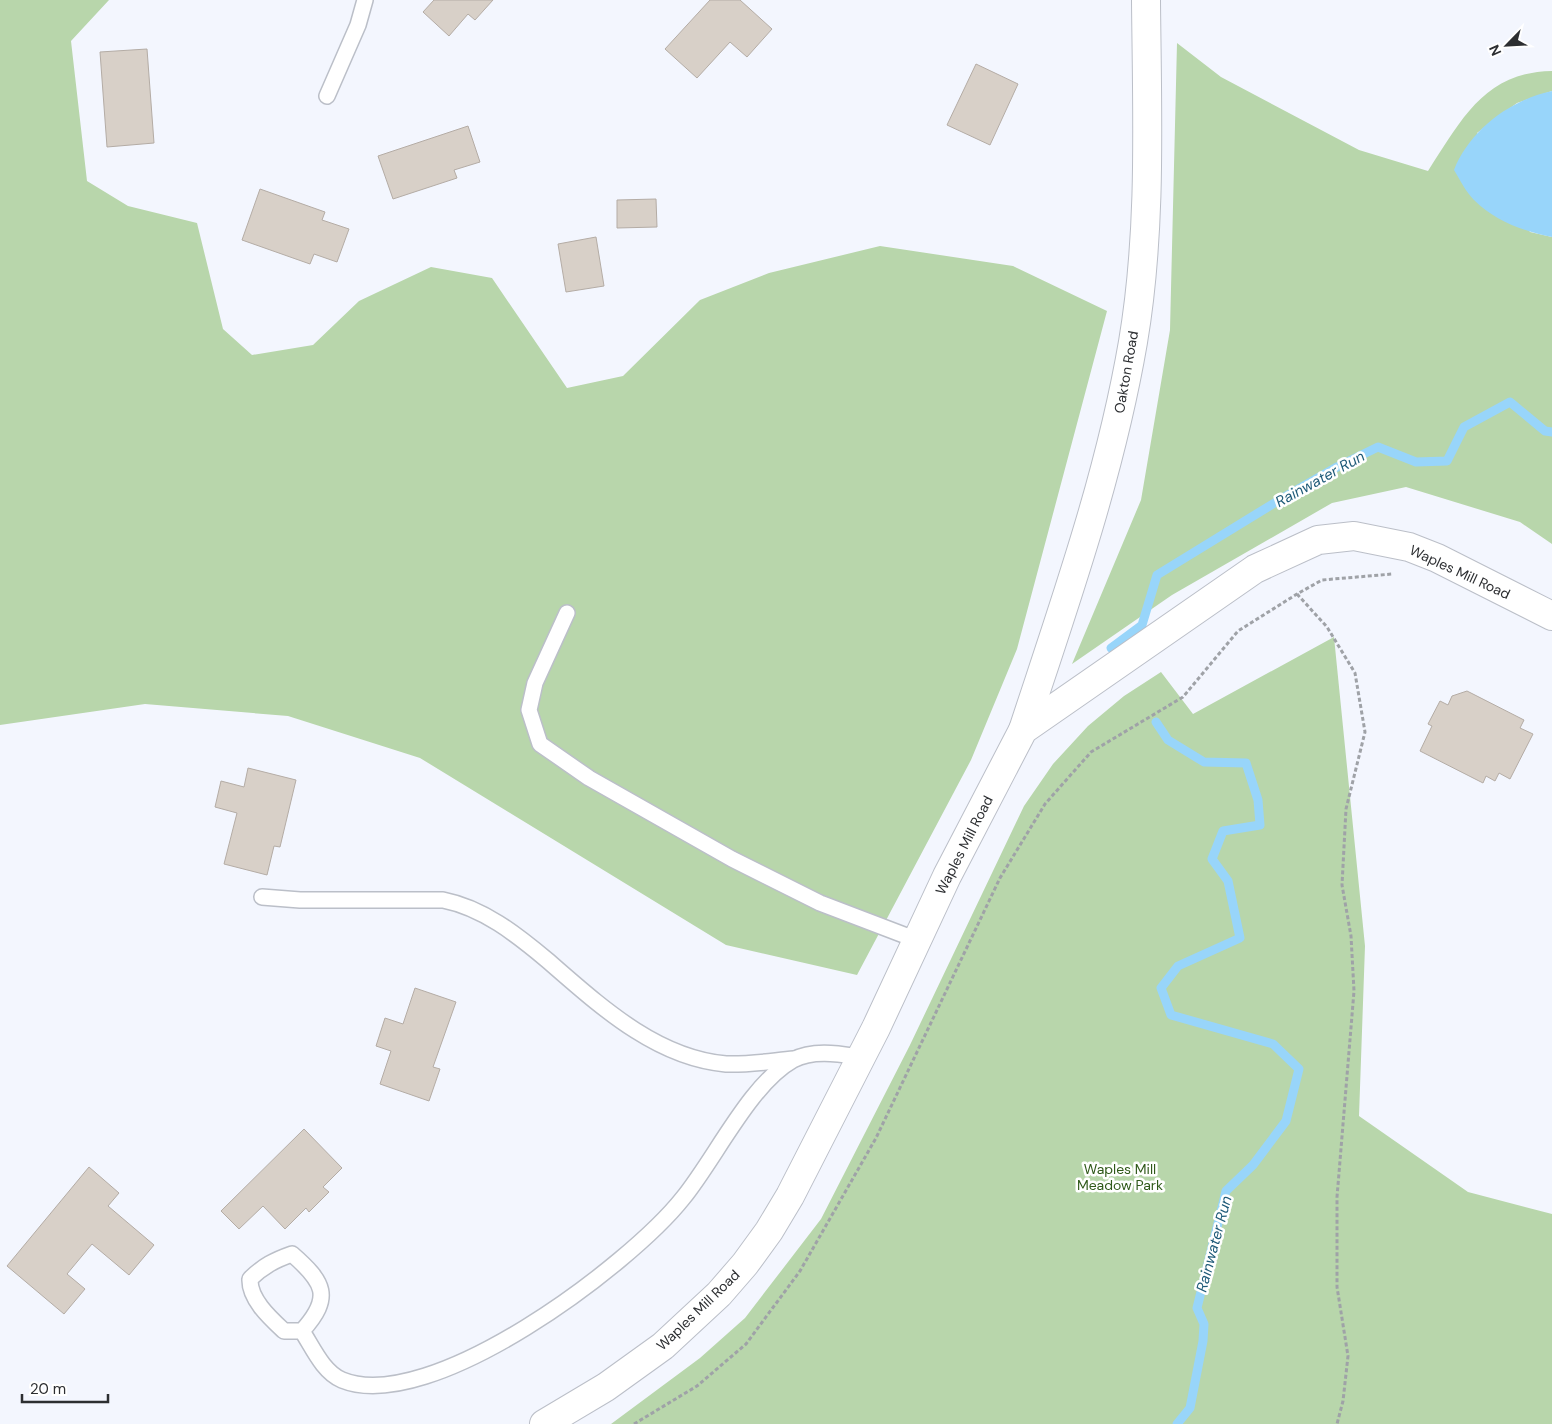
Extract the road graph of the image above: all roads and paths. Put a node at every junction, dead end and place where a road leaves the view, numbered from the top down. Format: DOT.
graph roads {
  1 [pos="365,0"];
  2 [pos="1146,0"];
  3 [pos="327,96"];
  4 [pos="1394,574"];
  5 [pos="1297,594"];
  6 [pos="568,613"];
  7 [pos="1552,616"];
  8 [pos="1023,730"];
  9 [pos="262,897"];
  10 [pos="917,940"];
  11 [pos="860,1057"];
  12 [pos="794,1060"];
  13 [pos="302,1331"];
  14 [pos="544,1424"];
  15 [pos="634,1424"];
  16 [pos="1337,1424"];
  1 -- 3 [label="lane"];
  2 -- 8 [label="main road, Oakton Road"];
  4 -- 5 [label="path"];
  5 -- 15 [label="path"];
  5 -- 16 [label="path"];
  6 -- 10 [label="lane"];
  7 -- 8 [label="main road, Waples Mill Road"];
  8 -- 10 [label="main road, Waples Mill Road"];
  9 -- 12 [label="lane"];
  10 -- 11 [label="main road, Waples Mill Road"];
  11 -- 12 [label="lane"];
  11 -- 14 [label="main road, Waples Mill Road"];
  12 -- 13 [label="lane"];
  13 -- 13 [label="lane"];
}
